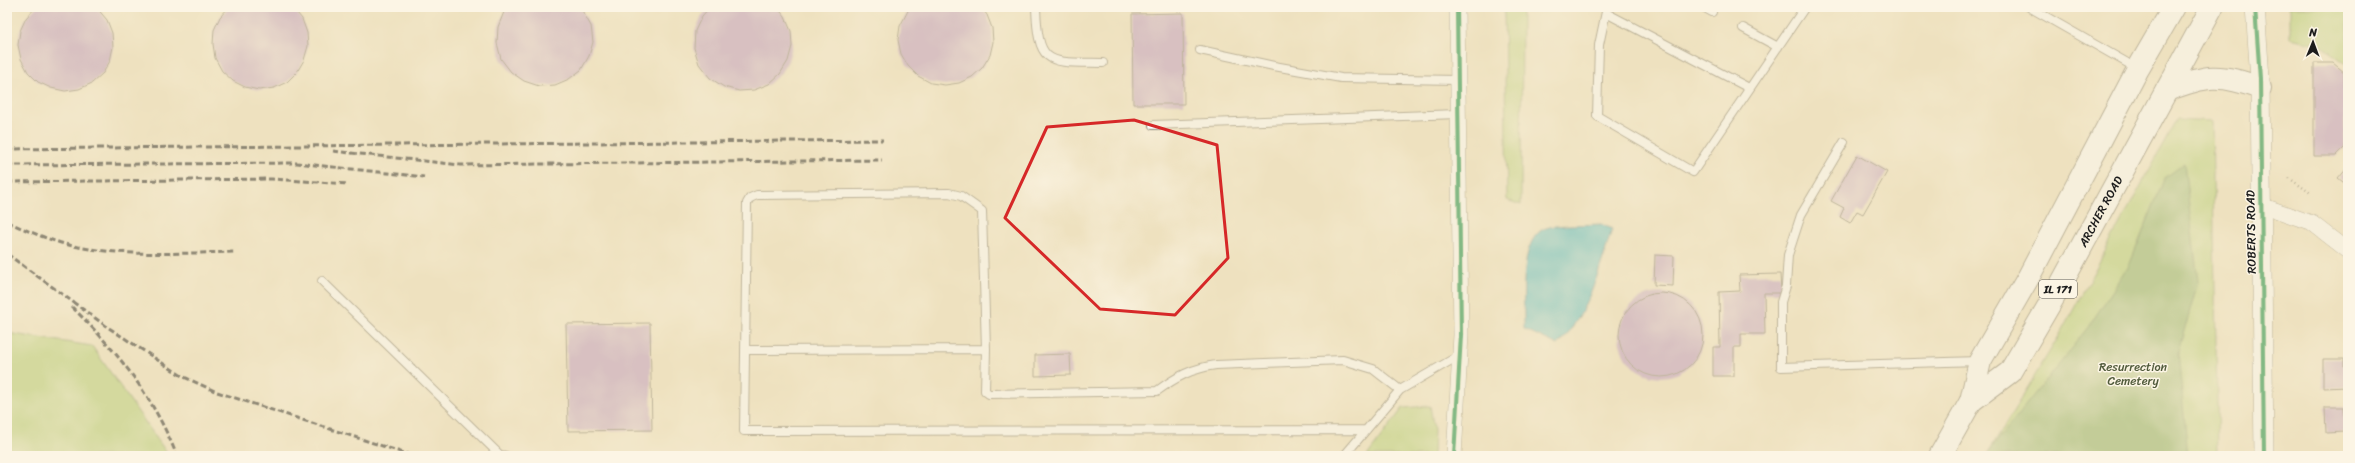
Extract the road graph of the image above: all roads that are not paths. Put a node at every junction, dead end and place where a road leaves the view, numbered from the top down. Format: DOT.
graph roads {
  1 [pos="1036,7"];
  2 [pos="1457,7"];
  3 [pos="1703,7"];
  4 [pos="1805,7"];
  5 [pos="2029,7"];
  6 [pos="2174,7"];
  7 [pos="2212,7"];
  8 [pos="2255,7"];
  9 [pos="1607,10"];
  10 [pos="1712,12"];
  11 [pos="1743,28"];
  12 [pos="1778,47"];
  13 [pos="1200,50"];
  14 [pos="1103,63"];
  15 [pos="2138,69"];
  16 [pos="1458,80"];
  17 [pos="1749,88"];
  18 [pos="2260,88"];
  19 [pos="2167,90"];
  20 [pos="1458,114"];
  21 [pos="1153,125"];
  22 [pos="1844,142"];
  23 [pos="2261,205"];
  24 [pos="2348,251"];
  25 [pos="322,281"];
  26 [pos="986,349"];
  27 [pos="745,350"];
  28 [pos="1460,355"];
  29 [pos="1980,361"];
  30 [pos="1400,390"];
  31 [pos="1971,402"];
  32 [pos="1366,430"];
  33 [pos="506,456"];
  34 [pos="1344,456"];
  35 [pos="1454,456"];
  36 [pos="1940,456"];
  37 [pos="2264,456"];
  1 -- 14 [label="lane"];
  2 -- 16 [label="street"];
  3 -- 10 [label="lane"];
  4 -- 12 [label="lane"];
  5 -- 15 [label="lane"];
  6 -- 15 [label="main road, ARCHER ROAD / IL 171"];
  7 -- 19 [label="main road, ARCHER ROAD / IL 171"];
  8 -- 18 [label="street, ROBERTS ROAD"];
  9 -- 17 [label="lane"];
  9 -- 17 [label="lane"];
  11 -- 12 [label="lane"];
  12 -- 17 [label="lane"];
  13 -- 16 [label="lane"];
  15 -- 29 [label="main road, ARCHER ROAD / IL 171"];
  16 -- 20 [label="street"];
  18 -- 19 [label="main road"];
  18 -- 23 [label="street, ROBERTS ROAD"];
  19 -- 31 [label="main road, ARCHER ROAD / IL 171"];
  20 -- 21 [label="lane"];
  20 -- 28 [label="street"];
  22 -- 29 [label="lane"];
  23 -- 24 [label="street"];
  23 -- 37 [label="street, ROBERTS ROAD"];
  25 -- 33 [label="lane"];
  26 -- 27 [label="lane"];
  26 -- 27 [label="lane"];
  26 -- 30 [label="lane"];
  27 -- 32 [label="lane"];
  28 -- 30 [label="lane"];
  28 -- 35 [label="street"];
  29 -- 31 [label="main road, ARCHER ROAD / IL 171"];
  30 -- 32 [label="lane"];
  31 -- 36 [label="main road, ARCHER ROAD / IL 171"];
  32 -- 34 [label="lane"];
}
